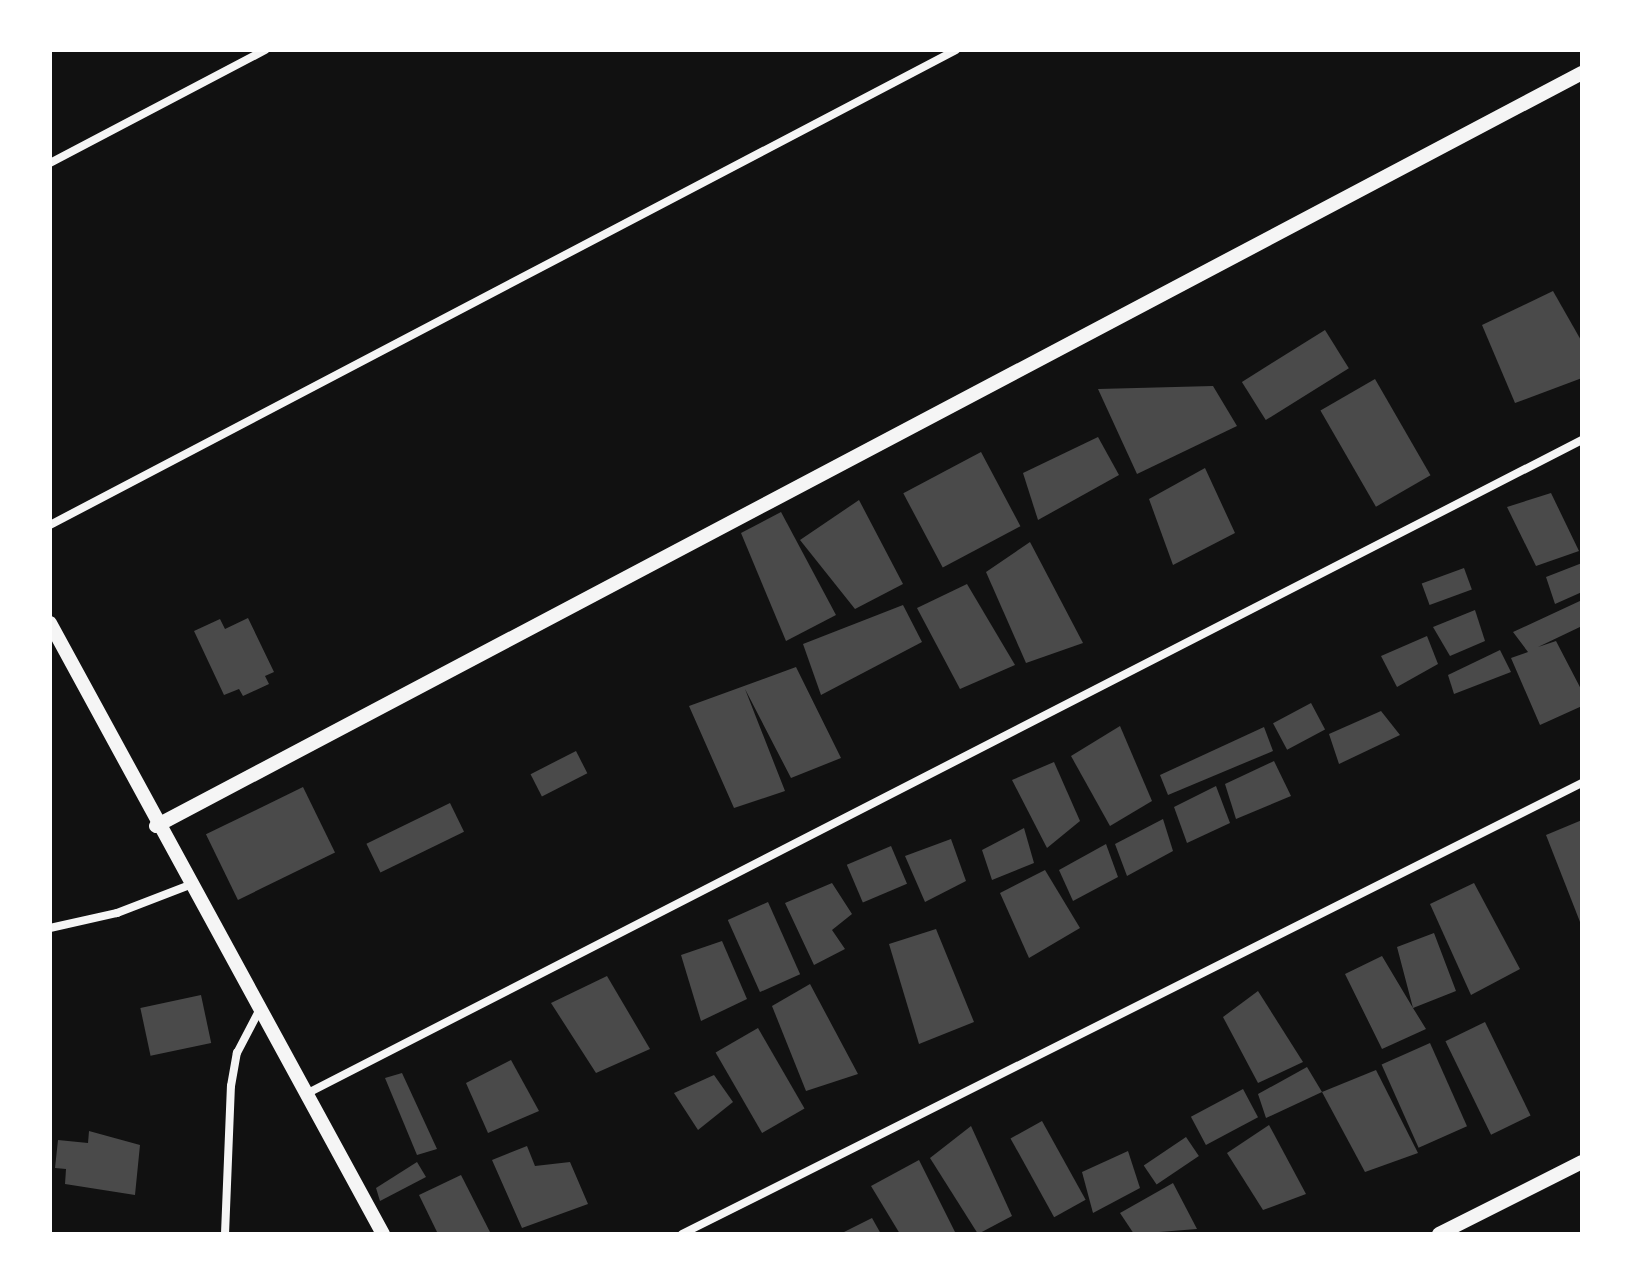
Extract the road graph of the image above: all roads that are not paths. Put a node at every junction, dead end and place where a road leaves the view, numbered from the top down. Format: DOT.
graph roads {
  1 [pos="265,50"];
  2 [pos="956,50"];
  3 [pos="1582,73"];
  4 [pos="50,163"];
  5 [pos="1582,440"];
  6 [pos="50,525"];
  7 [pos="50,623"];
  8 [pos="1582,783"];
  9 [pos="156,826"];
  10 [pos="192,884"];
  11 [pos="50,928"];
  12 [pos="259,1011"];
  13 [pos="306,1094"];
  14 [pos="1582,1162"];
  15 [pos="225,1234"];
  16 [pos="383,1234"];
  17 [pos="682,1234"];
  18 [pos="1439,1234"];
  1 -- 4 [label="street"];
  2 -- 6 [label="street"];
  3 -- 9 [label="street"];
  5 -- 13 [label="street"];
  7 -- 9 [label="street"];
  8 -- 17 [label="street"];
  9 -- 10 [label="street"];
  10 -- 11 [label="street"];
  10 -- 12 [label="street"];
  12 -- 13 [label="street"];
  12 -- 15 [label="street"];
  13 -- 16 [label="street"];
  14 -- 18 [label="street"];
}
